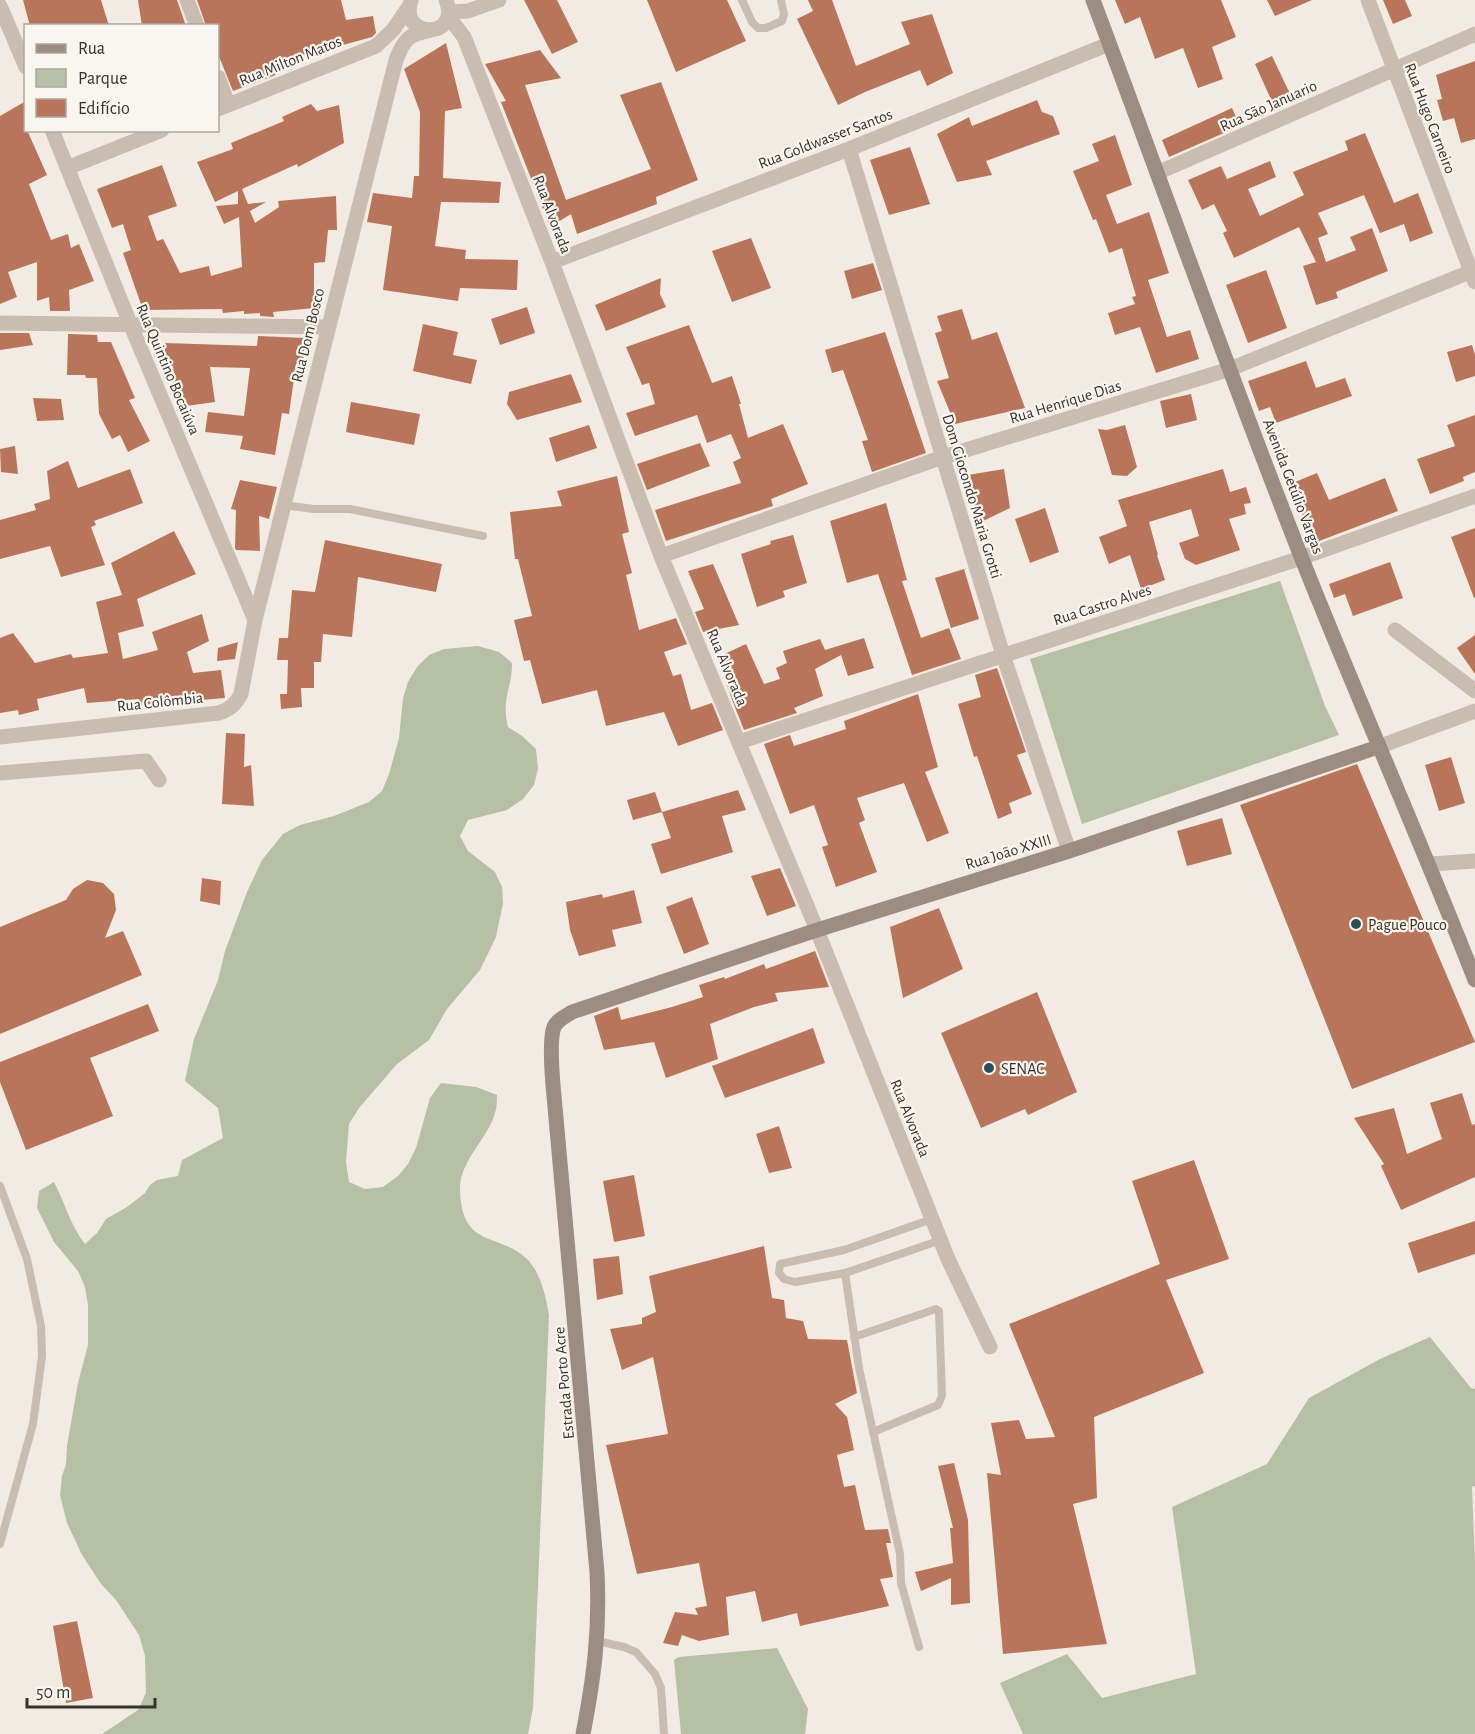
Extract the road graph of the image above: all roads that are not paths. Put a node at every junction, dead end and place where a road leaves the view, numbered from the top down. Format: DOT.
graph roads {
  1 [pos="187,0"];
  2 [pos="499,0"];
  3 [pos="742,0"];
  4 [pos="781,0"];
  5 [pos="1094,0"];
  6 [pos="1368,0"];
  7 [pos="410,4"];
  8 [pos="0,6"];
  9 [pos="443,17"];
  10 [pos="196,24"];
  11 [pos="1475,34"];
  12 [pos="1109,44"];
  13 [pos="387,51"];
  14 [pos="24,62"];
  15 [pos="1393,70"];
  16 [pos="219,83"];
  17 [pos="223,106"];
  18 [pos="53,132"];
  19 [pos="157,132"];
  20 [pos="849,149"];
  21 [pos="68,168"];
  22 [pos="1157,173"];
  23 [pos="552,262"];
  24 [pos="1474,274"];
  25 [pos="0,323"];
  26 [pos="131,326"];
  27 [pos="327,327"];
  28 [pos="1230,369"];
  29 [pos="943,457"];
  30 [pos="1475,496"];
  31 [pos="283,505"];
  32 [pos="483,536"];
  33 [pos="661,556"];
  34 [pos="1301,558"];
  35 [pos="255,620"];
  36 [pos="1395,630"];
  37 [pos="1003,655"];
  38 [pos="1475,691"];
  39 [pos="1475,711"];
  40 [pos="0,737"];
  41 [pos="739,742"];
  42 [pos="1378,747"];
  43 [pos="0,773"];
  44 [pos="159,780"];
  45 [pos="1069,851"];
  46 [pos="1475,861"];
  47 [pos="1430,864"];
  48 [pos="817,930"];
  49 [pos="1475,980"];
  50 [pos="554,1027"];
  51 [pos="0,1186"];
  52 [pos="932,1219"];
  53 [pos="941,1240"];
  54 [pos="845,1273"];
  55 [pos="854,1337"];
  56 [pos="990,1347"];
  57 [pos="873,1432"];
  58 [pos="0,1544"];
  59 [pos="597,1641"];
  60 [pos="919,1647"];
  61 [pos="583,1734"];
  62 [pos="664,1734"];
  1 -- 10 [label="street"];
  2 -- 9 [label="street"];
  3 -- 4 [label="lane"];
  5 -- 12 [label="street, Avenida Getúlio Vargas"];
  6 -- 15 [label="street, Rua Hugo Carneiro"];
  7 -- 9 [label="street, Rua Alvorada"];
  7 -- 13 [label="street, Rua Milton Matos"];
  8 -- 14 [label="street"];
  9 -- 13 [label="street, Rua Dom Bosco"];
  9 -- 23 [label="street, Rua Alvorada"];
  11 -- 15 [label="street, Rua São Januario"];
  12 -- 20 [label="street, Rua Goldwasser Santos"];
  12 -- 22 [label="street, Avenida Getúlio Vargas"];
  13 -- 17 [label="street, Rua Milton Matos"];
  13 -- 27 [label="street, Rua Dom Bosco"];
  15 -- 22 [label="street, Rua São Januario"];
  15 -- 24 [label="street, Rua Hugo Carneiro"];
  16 -- 17 [label="street"];
  18 -- 21 [label="street, Rua Quintino Bocaiúva"];
  19 -- 21 [label="street"];
  20 -- 23 [label="street, Rua Goldwasser Santos"];
  20 -- 29 [label="street, Dom Giocondo Maria Grotti"];
  21 -- 26 [label="street, Rua Quintino Bocaiúva"];
  22 -- 28 [label="street, Avenida Getúlio Vargas"];
  23 -- 33 [label="street, Rua Alvorada"];
  24 -- 28 [label="street, Rua Henrique Dias"];
  25 -- 26 [label="street"];
  26 -- 27 [label="street"];
  26 -- 35 [label="street, Rua Quintino Bocaiúva"];
  27 -- 31 [label="street, Rua Dom Bosco"];
  28 -- 29 [label="street, Rua Henrique Dias"];
  28 -- 34 [label="street, Avenida Getúlio Vargas"];
  29 -- 33 [label="street, Rua Henrique Dias"];
  29 -- 37 [label="street, Dom Giocondo Maria Grotti"];
  30 -- 34 [label="street, Rua Castro Alves"];
  31 -- 32 [label="lane"];
  31 -- 35 [label="street, Rua Dom Bosco"];
  33 -- 41 [label="street, Rua Alvorada"];
  34 -- 37 [label="street, Rua Castro Alves"];
  34 -- 42 [label="street, Avenida Getúlio Vargas"];
  35 -- 40 [label="street, Rua Colômbia"];
  36 -- 38 [label="street"];
  37 -- 41 [label="street, Rua Castro Alves"];
  37 -- 45 [label="street, Dom Giocondo Maria Grotti"];
  39 -- 42 [label="street, Rua João XXIII"];
  41 -- 48 [label="street, Rua Alvorada"];
  42 -- 45 [label="street, Rua João XXIII"];
  42 -- 47 [label="street, Avenida Getúlio Vargas"];
  43 -- 44 [label="street"];
  45 -- 48 [label="street, Rua João XXIII"];
  46 -- 47 [label="street"];
  47 -- 49 [label="street, Avenida Getúlio Vargas"];
  48 -- 50 [label="street, Rua João XXIII"];
  48 -- 52 [label="street, Rua Alvorada"];
  50 -- 59 [label="street, Estrada Porto Acre"];
  51 -- 58 [label="lane"];
  52 -- 53 [label="street, Rua Alvorada"];
  52 -- 54 [label="lane"];
  53 -- 54 [label="lane"];
  53 -- 56 [label="street, Rua Alvorada"];
  54 -- 55 [label="lane"];
  55 -- 57 [label="lane"];
  55 -- 57 [label="lane"];
  57 -- 60 [label="lane"];
  59 -- 61 [label="street, Estrada Porto Acre"];
  59 -- 62 [label="lane"];
}
